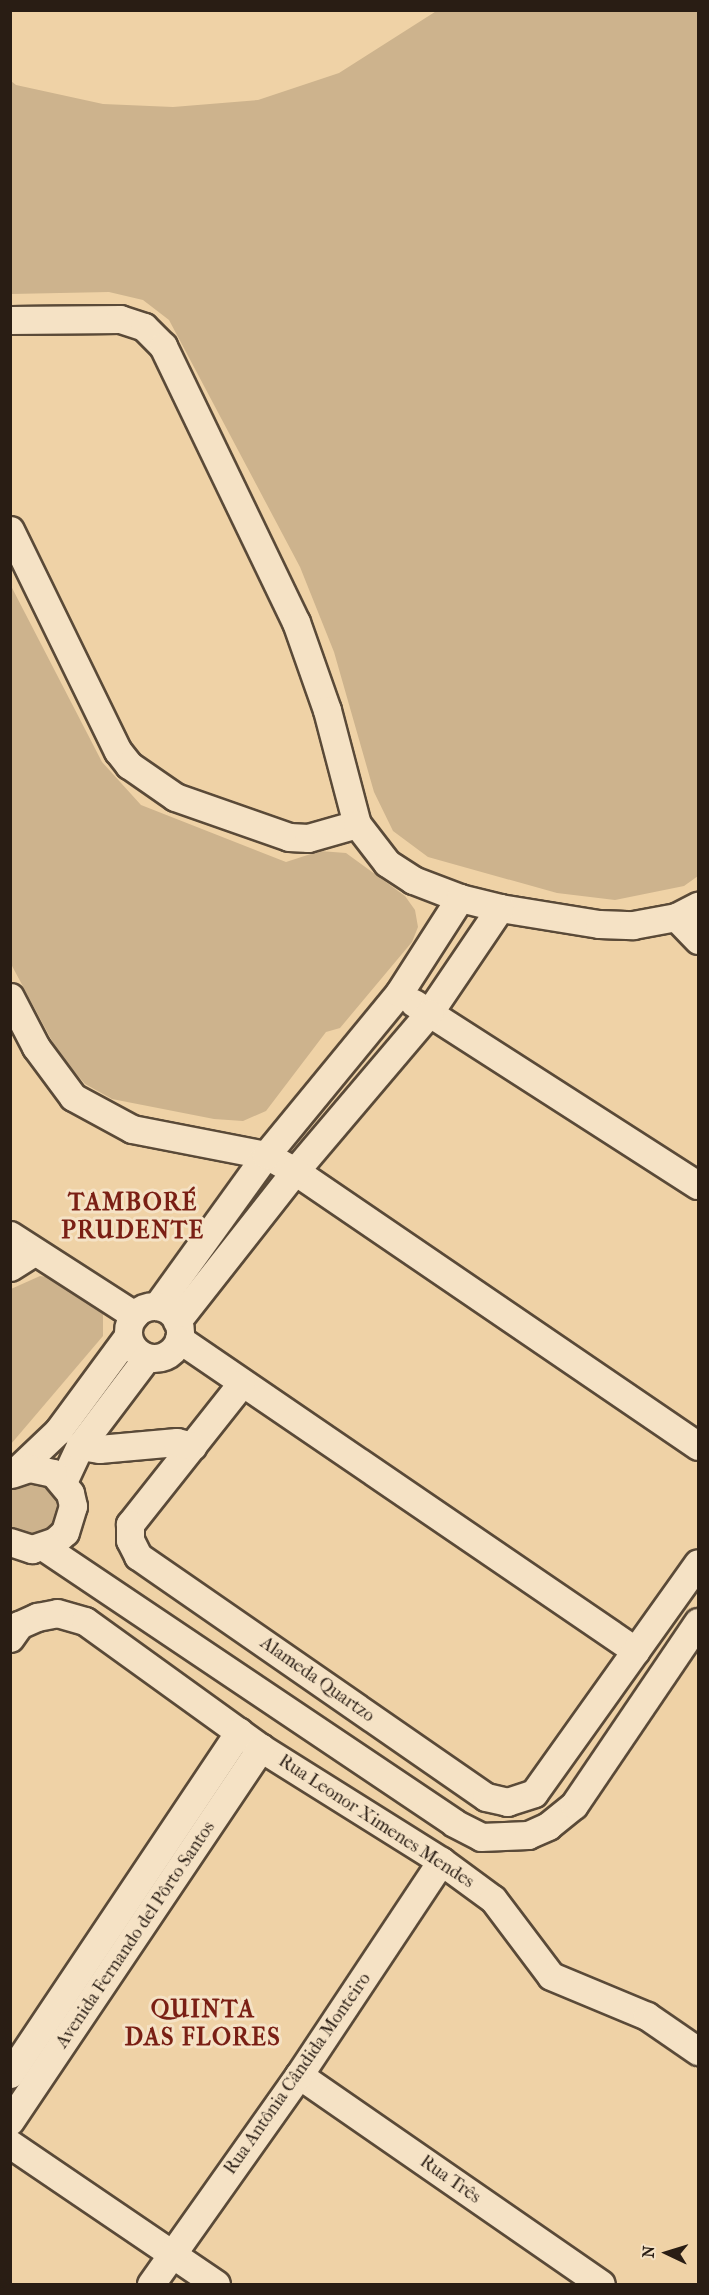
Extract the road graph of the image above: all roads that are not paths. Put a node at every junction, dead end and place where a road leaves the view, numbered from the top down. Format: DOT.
graph roads {
  1 [pos="10,320"];
  2 [pos="10,530"];
  3 [pos="357,824"];
  4 [pos="460,898"];
  5 [pos="500,908"];
  6 [pos="687,912"];
  7 [pos="699,940"];
  8 [pos="399,993"];
  9 [pos="10,998"];
  10 [pos="429,1013"];
  11 [pos="266,1155"];
  12 [pos="295,1171"];
  13 [pos="699,1185"];
  14 [pos="10,1235"];
  15 [pos="34,1252"];
  16 [pos="10,1267"];
  17 [pos="155,1323"];
  18 [pos="147,1358"];
  19 [pos="241,1384"];
  20 [pos="80,1446"];
  21 [pos="192,1446"];
  22 [pos="699,1446"];
  23 [pos="14,1472"];
  24 [pos="63,1482"];
  25 [pos="21,1550"];
  26 [pos="699,1563"];
  27 [pos="699,1622"];
  28 [pos="10,1638"];
  29 [pos="636,1651"];
  30 [pos="239,1732"];
  31 [pos="261,1748"];
  32 [pos="441,1861"];
  33 [pos="699,2051"];
  34 [pos="10,2074"];
  35 [pos="299,2075"];
  36 [pos="10,2121"];
  37 [pos="10,2144"];
  38 [pos="172,2254"];
  39 [pos="151,2284"];
  40 [pos="216,2284"];
  41 [pos="601,2284"];
  1 -- 3 [label="street"];
  2 -- 3 [label="street"];
  3 -- 4 [label="street"];
  4 -- 5 [label="street"];
  4 -- 8 [label="street"];
  5 -- 6 [label="street"];
  5 -- 10 [label="street"];
  6 -- 7 [label="street"];
  8 -- 10 [label="street"];
  8 -- 11 [label="street"];
  9 -- 11 [label="street"];
  10 -- 12 [label="street"];
  10 -- 13 [label="street"];
  11 -- 12 [label="street"];
  11 -- 17 [label="street"];
  12 -- 17 [label="street"];
  12 -- 22 [label="street"];
  14 -- 15 [label="street"];
  15 -- 16 [label="street"];
  15 -- 17 [label="street"];
  17 -- 18 [label="street"];
  17 -- 18 [label="street"];
  17 -- 19 [label="street"];
  17 -- 23 [label="street"];
  18 -- 20 [label="street"];
  19 -- 21 [label="street, Alameda Quartzo"];
  19 -- 29 [label="street"];
  20 -- 21 [label="street"];
  20 -- 24 [label="street"];
  21 -- 29 [label="street, Alameda Quartzo"];
  23 -- 24 [label="street"];
  24 -- 25 [label="street"];
  25 -- 27 [label="street"];
  26 -- 29 [label="street"];
  28 -- 30 [label="street, Rua Leonor Ximenes Mendes"];
  30 -- 31 [label="street, Rua Leonor Ximenes Mendes"];
  30 -- 34 [label="street, Avenida Fernando del Pôrto Santos"];
  31 -- 32 [label="street, Rua Leonor Ximenes Mendes"];
  31 -- 36 [label="street, Avenida Fernando del Pôrto Santos"];
  32 -- 33 [label="street, Rua Leonor Ximenes Mendes"];
  32 -- 35 [label="street, Rua Antônia Cândida Monteiro"];
  35 -- 38 [label="street, Rua Antônia Cândida Monteiro"];
  35 -- 41 [label="street, Rua Três"];
  37 -- 38 [label="street"];
  38 -- 39 [label="street, Rua Antônia Cândida Monteiro"];
  38 -- 40 [label="street"];
}
